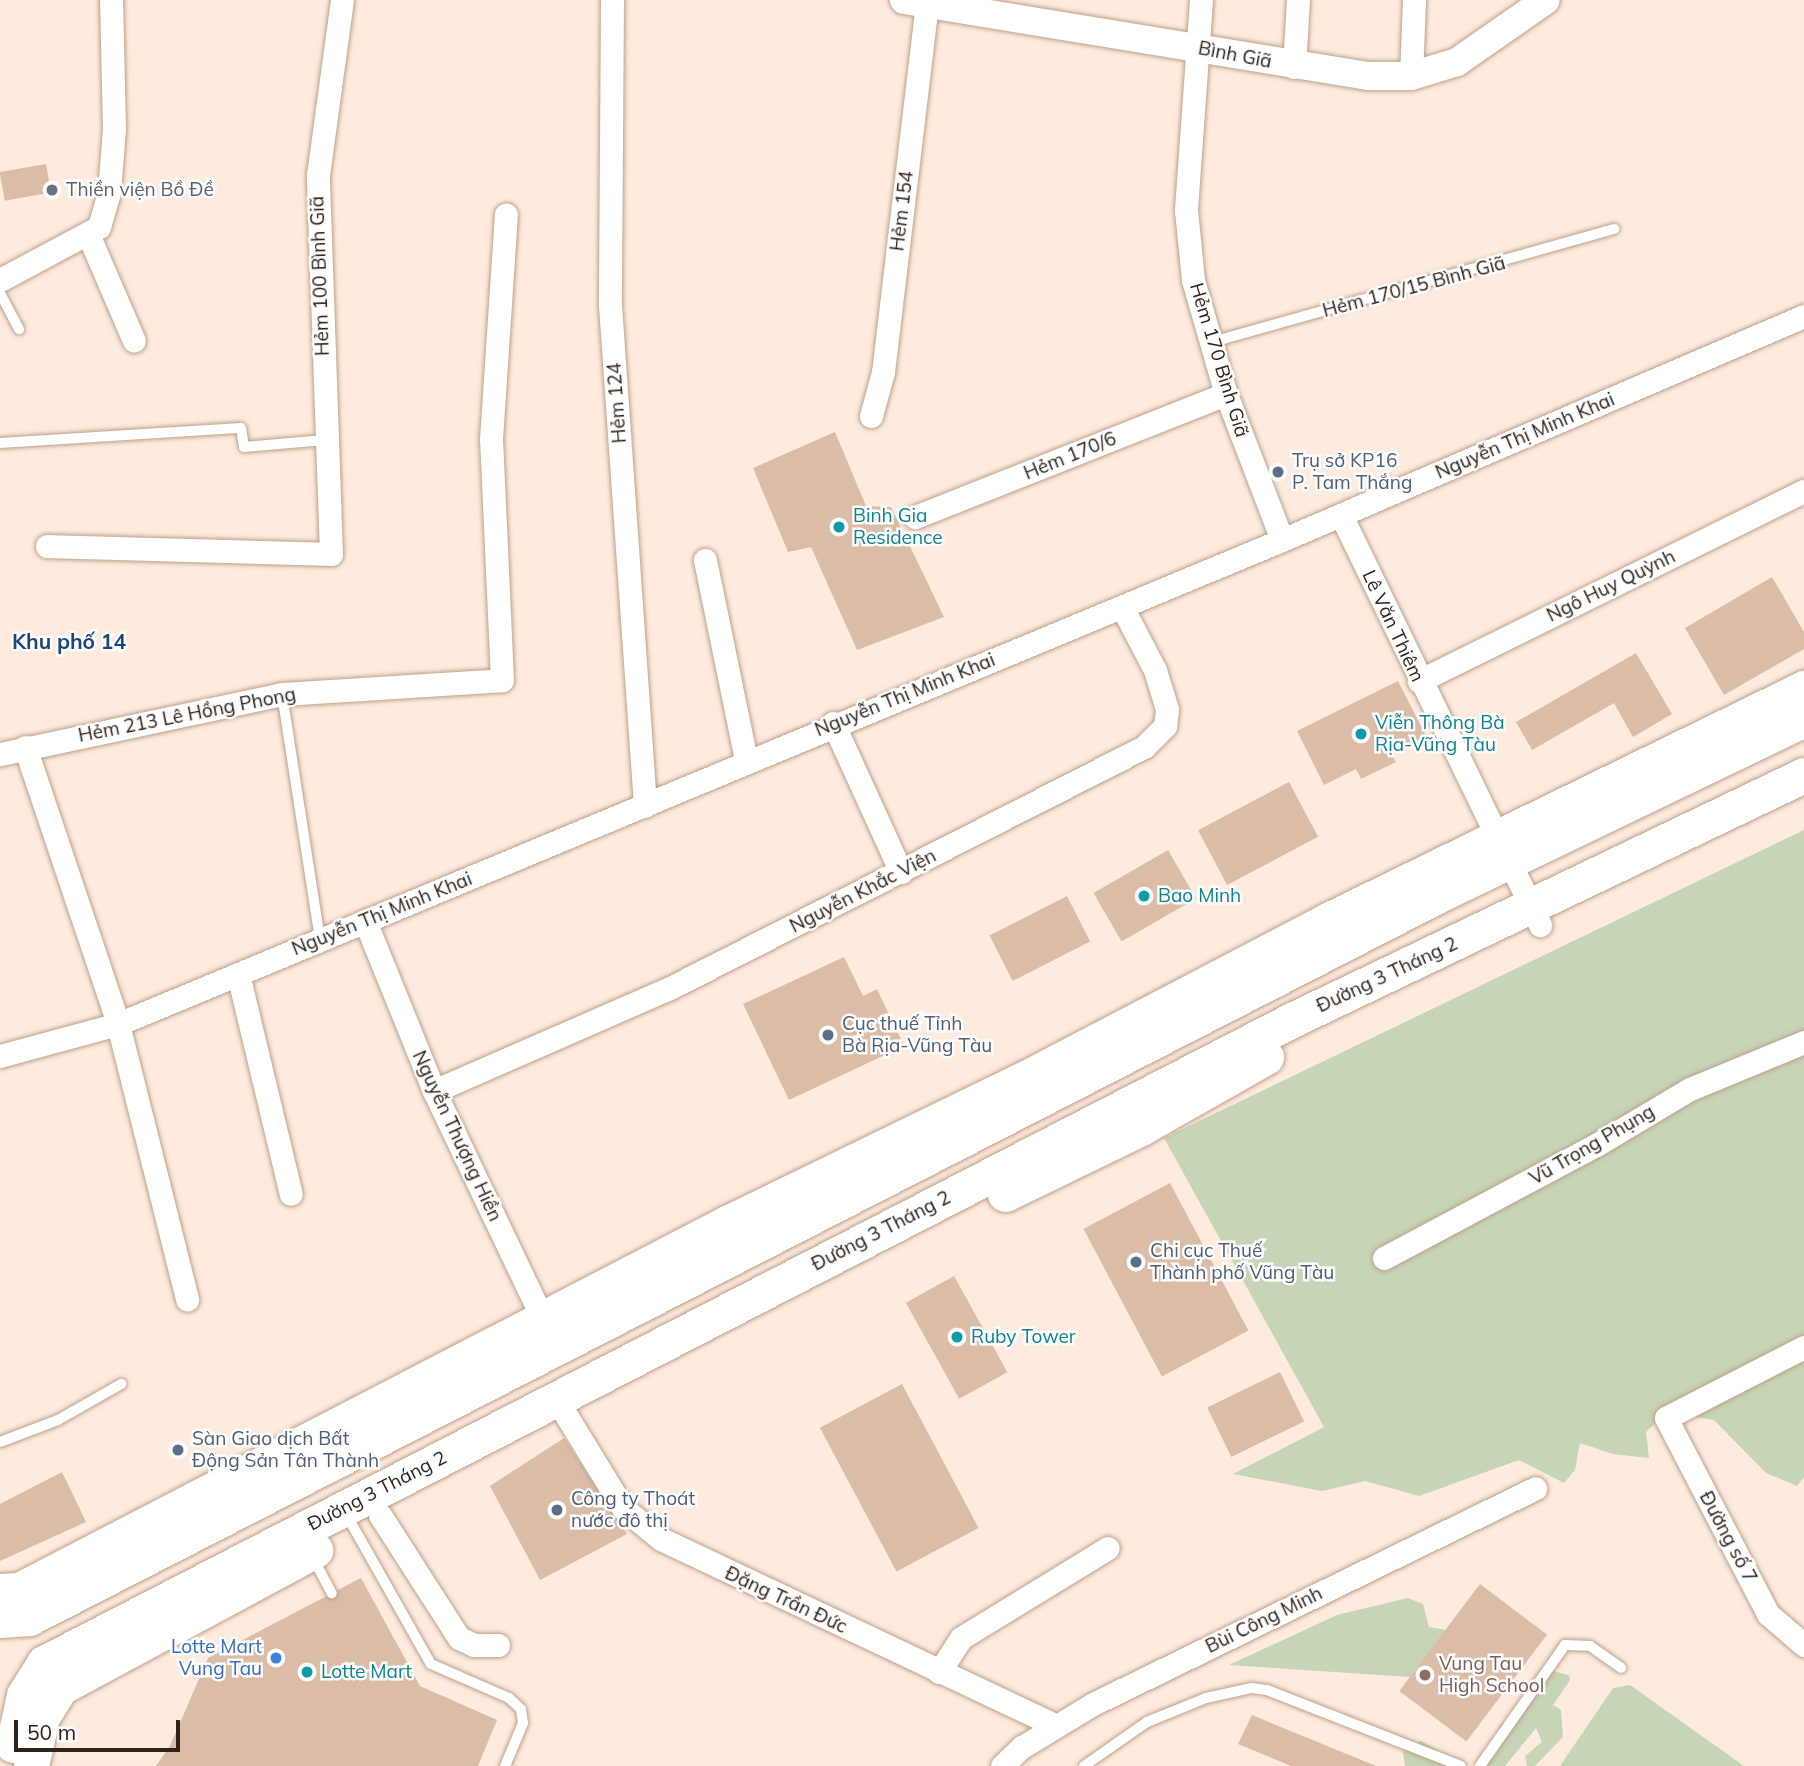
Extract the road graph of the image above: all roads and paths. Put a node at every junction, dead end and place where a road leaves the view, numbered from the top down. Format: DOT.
graph roads {
  1 [pos="111,0"];
  2 [pos="342,0"];
  3 [pos="612,0"];
  4 [pos="1201,0"];
  5 [pos="1298,0"];
  6 [pos="1414,0"];
  7 [pos="1546,0"];
  8 [pos="920,2"];
  9 [pos="1199,47"];
  10 [pos="1294,67"];
  11 [pos="1411,76"];
  12 [pos="506,215"];
  13 [pos="1614,229"];
  14 [pos="88,234"];
  15 [pos="0,280"];
  16 [pos="0,293"];
  17 [pos="1804,316"];
  18 [pos="19,329"];
  19 [pos="134,341"];
  20 [pos="1213,342"];
  21 [pos="1226,394"];
  22 [pos="871,416"];
  23 [pos="325,440"];
  24 [pos="0,443"];
  25 [pos="1804,491"];
  26 [pos="1341,515"];
  27 [pos="915,517"];
  28 [pos="1282,540"];
  29 [pos="47,546"];
  30 [pos="705,560"];
  31 [pos="1122,607"];
  32 [pos="1419,681"];
  33 [pos="282,694"];
  34 [pos="1798,706"];
  35 [pos="833,723"];
  36 [pos="25,747"];
  37 [pos="0,754"];
  38 [pos="746,761"];
  39 [pos="1804,775"];
  40 [pos="1804,797"];
  41 [pos="645,806"];
  42 [pos="1502,850"];
  43 [pos="901,872"];
  44 [pos="1536,916"];
  45 [pos="365,921"];
  46 [pos="320,940"];
  47 [pos="239,974"];
  48 [pos="118,1024"];
  49 [pos="1804,1042"];
  50 [pos="0,1056"];
  51 [pos="434,1091"];
  52 [pos="291,1194"];
  53 [pos="1384,1258"];
  54 [pos="187,1299"];
  55 [pos="542,1317"];
  56 [pos="567,1342"];
  57 [pos="1804,1347"];
  58 [pos="121,1384"];
  59 [pos="595,1389"];
  60 [pos="566,1415"];
  61 [pos="0,1442"];
  62 [pos="1535,1488"];
  63 [pos="359,1518"];
  64 [pos="1108,1548"];
  65 [pos="310,1553"];
  66 [pos="0,1591"];
  67 [pos="332,1593"];
  68 [pos="0,1620"];
  69 [pos="498,1645"];
  70 [pos="1804,1645"];
  71 [pos="1621,1668"];
  72 [pos="939,1672"];
  73 [pos="1056,1726"];
  74 [pos="16,1749"];
  75 [pos="505,1766"];
  76 [pos="1002,1766"];
  77 [pos="1084,1766"];
  78 [pos="1461,1766"];
  79 [pos="1480,1766"];
  1 -- 14 [label="street"];
  2 -- 23 [label="street, Hẻm 100 Bình Giã"];
  3 -- 41 [label="street, Hẻm 124"];
  4 -- 9 [label="street, Hẻm 170 Bình Giã"];
  5 -- 10 [label="street"];
  6 -- 11 [label="street"];
  7 -- 11 [label="street, Bình Giã"];
  8 -- 9 [label="street, Bình Giã"];
  8 -- 22 [label="street, Hẻm 154"];
  9 -- 10 [label="street, Bình Giã"];
  9 -- 20 [label="street, Hẻm 170 Bình Giã"];
  10 -- 11 [label="street, Bình Giã"];
  12 -- 33 [label="street, Hẻm 213 Lê Hồng Phong"];
  13 -- 20 [label="lane, Hẻm 170/15 Bình Giã"];
  14 -- 15 [label="street"];
  14 -- 19 [label="street"];
  16 -- 18 [label="lane"];
  17 -- 26 [label="street, Nguyễn Thị Minh Khai"];
  20 -- 21 [label="street, Hẻm 170 Bình Giã"];
  21 -- 27 [label="street, Hẻm 170/6"];
  21 -- 28 [label="street, Hẻm 170 Bình Giã"];
  23 -- 24 [label="lane"];
  23 -- 29 [label="street, Hẻm 100 Bình Giã"];
  25 -- 32 [label="street, Ngô Huy Quỳnh"];
  26 -- 28 [label="street, Nguyễn Thị Minh Khai"];
  26 -- 32 [label="street, Lê Văn Thiêm"];
  28 -- 31 [label="street, Nguyễn Thị Minh Khai"];
  30 -- 38 [label="street"];
  31 -- 35 [label="street, Nguyễn Thị Minh Khai"];
  31 -- 43 [label="street, Nguyễn Khắc Viện"];
  32 -- 42 [label="street, Lê Văn Thiêm"];
  33 -- 36 [label="street, Hẻm 213 Lê Hồng Phong"];
  33 -- 46 [label="lane"];
  34 -- 42 [label="main road"];
  35 -- 38 [label="street, Nguyễn Thị Minh Khai"];
  35 -- 43 [label="street"];
  36 -- 37 [label="street, Hẻm 213 Lê Hồng Phong"];
  36 -- 48 [label="street"];
  38 -- 41 [label="street, Nguyễn Thị Minh Khai"];
  39 -- 44 [label="main road, Đường 3 Tháng 2"];
  40 -- 44 [label="main road, Đường 3 Tháng 2"];
  41 -- 45 [label="street, Nguyễn Thị Minh Khai"];
  42 -- 44 [label="street, Lê Văn Thiêm"];
  42 -- 55 [label="main road"];
  42 -- 56 [label="main road"];
  43 -- 51 [label="street, Nguyễn Khắc Viện"];
  44 -- 59 [label="main road, Đường 3 Tháng 2"];
  45 -- 46 [label="street, Nguyễn Thị Minh Khai"];
  45 -- 51 [label="street, Nguyễn Thượng Hiền"];
  46 -- 47 [label="street, Nguyễn Thị Minh Khai"];
  47 -- 48 [label="street, Nguyễn Thị Minh Khai"];
  47 -- 52 [label="street"];
  48 -- 50 [label="street, Nguyễn Thị Minh Khai"];
  48 -- 54 [label="street"];
  49 -- 53 [label="street, Vũ Trọng Phụng"];
  51 -- 55 [label="street, Nguyễn Thượng Hiền"];
  55 -- 56 [label="street, Nguyễn Thượng Hiền"];
  55 -- 66 [label="main road"];
  56 -- 68 [label="main road"];
  57 -- 70 [label="street, Đường số 7"];
  58 -- 61 [label="lane"];
  59 -- 60 [label="main road, Đường 3 Tháng 2"];
  59 -- 63 [label="main road, Đường 3 Tháng 2"];
  60 -- 63 [label="main road, Đường 3 Tháng 2"];
  60 -- 72 [label="street, Đặng Trần Đức"];
  62 -- 73 [label="street, Bùi Công Minh"];
  63 -- 65 [label="main road, Đường 3 Tháng 2"];
  63 -- 69 [label="street"];
  63 -- 74 [label="main road, Đường 3 Tháng 2"];
  63 -- 75 [label="lane"];
  64 -- 72 [label="street"];
  65 -- 67 [label="lane"];
  65 -- 74 [label="main road, Đường 3 Tháng 2"];
  71 -- 79 [label="lane"];
  72 -- 73 [label="street, Đặng Trần Đức"];
  73 -- 76 [label="street, Bùi Công Minh"];
  77 -- 78 [label="lane"];
}
